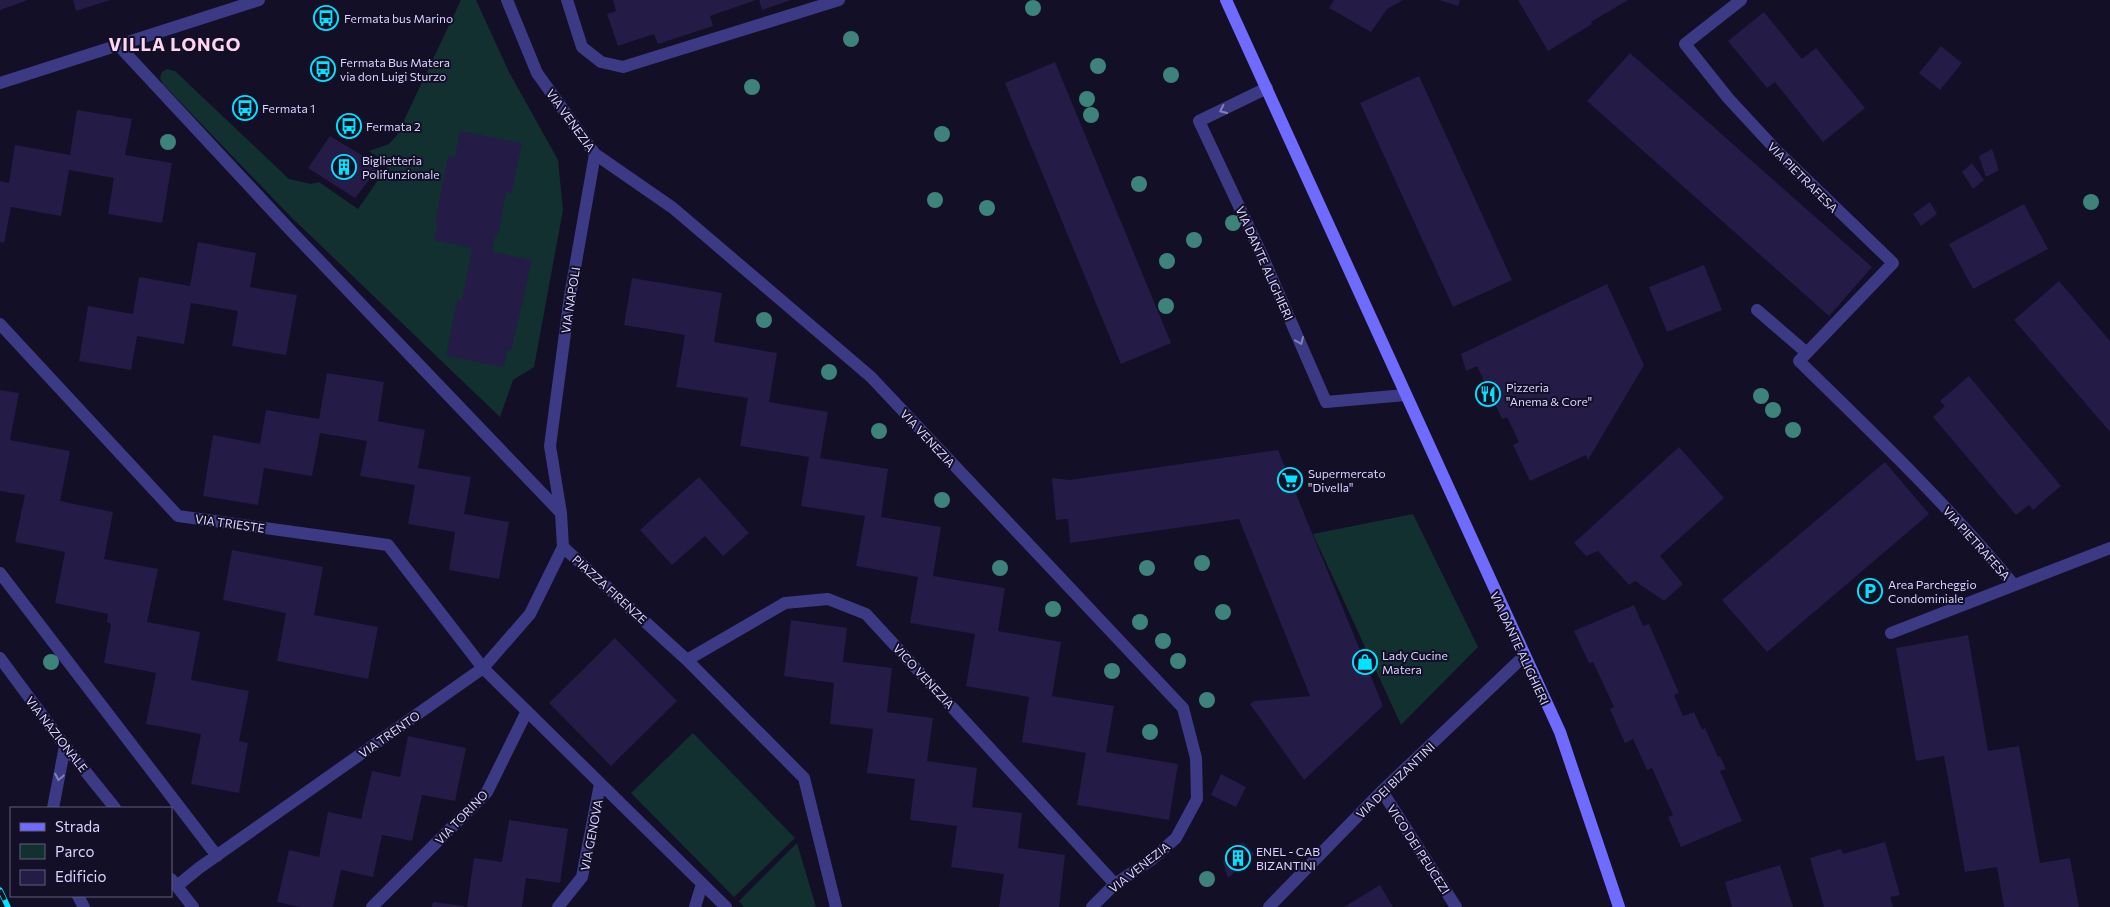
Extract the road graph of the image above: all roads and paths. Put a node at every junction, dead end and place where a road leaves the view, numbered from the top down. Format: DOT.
graph roads {
  1 [pos="259,0"];
  2 [pos="507,0"];
  3 [pos="567,0"];
  4 [pos="839,0"];
  5 [pos="1226,0"];
  6 [pos="1741,0"];
  7 [pos="232,4"];
  8 [pos="118,45"];
  9 [pos="0,83"];
  10 [pos="1266,88"];
  11 [pos="594,154"];
  12 [pos="1757,310"];
  13 [pos="0,324"];
  14 [pos="1807,353"];
  15 [pos="1405,395"];
  16 [pos="550,446"];
  17 [pos="561,513"];
  18 [pos="563,547"];
  19 [pos="2110,548"];
  20 [pos="0,573"];
  21 [pos="2014,585"];
  22 [pos="1891,633"];
  23 [pos="1524,656"];
  24 [pos="0,658"];
  25 [pos="687,660"];
  26 [pos="483,668"];
  27 [pos="527,711"];
  28 [pos="65,746"];
  29 [pos="600,784"];
  30 [pos="1382,791"];
  31 [pos="53,807"];
  32 [pos="114,807"];
  33 [pos="217,856"];
  34 [pos="174,882"];
  35 [pos="702,884"];
  36 [pos="1115,884"];
  37 [pos="193,907"];
  38 [pos="372,907"];
  39 [pos="558,907"];
  40 [pos="695,907"];
  41 [pos="726,907"];
  42 [pos="836,907"];
  43 [pos="1092,907"];
  44 [pos="1269,907"];
  45 [pos="1456,907"];
  46 [pos="1619,907"];
  1 -- 7 [label="street"];
  2 -- 11 [label="street, VIA VENEZIA"];
  3 -- 4 [label="street"];
  5 -- 10 [label="main road, VIA DANTE ALIGHIERI"];
  6 -- 14 [label="street, VIA PIETRAFESA"];
  7 -- 8 [label="street"];
  8 -- 9 [label="street"];
  8 -- 17 [label="street"];
  10 -- 15 [label="main road, VIA DANTE ALIGHIERI"];
  10 -- 15 [label="street, VIA DANTE ALIGHIERI, one-way"];
  11 -- 16 [label="street, VIA NAPOLI"];
  11 -- 36 [label="street, VIA VENEZIA"];
  12 -- 14 [label="street"];
  13 -- 26 [label="street, VIA TRIESTE"];
  14 -- 21 [label="street, VIA PIETRAFESA"];
  15 -- 23 [label="main road, VIA DANTE ALIGHIERI"];
  16 -- 17 [label="street, PIAZZA FIRENZE"];
  17 -- 18 [label="street, PIAZZA FIRENZE"];
  18 -- 25 [label="street, PIAZZA FIRENZE"];
  18 -- 26 [label="street, VIA TRENTO"];
  19 -- 21 [label="street"];
  20 -- 33 [label="street"];
  21 -- 22 [label="street"];
  23 -- 30 [label="street, VIA DEI BIZANTINI"];
  23 -- 46 [label="main road, VIA DANTE ALIGHIERI"];
  24 -- 28 [label="street, VIA NAZIONALE"];
  25 -- 36 [label="street, VICO VENEZIA"];
  25 -- 42 [label="street, PIAZZA FIRENZE"];
  26 -- 27 [label="street, VIA TRIESTE"];
  26 -- 33 [label="street, VIA TRENTO"];
  27 -- 29 [label="street, VIA TRIESTE"];
  27 -- 38 [label="street, VIA TORINO"];
  28 -- 31 [label="street, one-way"];
  28 -- 32 [label="street, VIA NAZIONALE"];
  29 -- 35 [label="street, VIA TRIESTE"];
  29 -- 39 [label="street, VIA GENOVA"];
  30 -- 44 [label="street, VIA DEI BIZANTINI"];
  30 -- 45 [label="street, VICO DEI PEUCEZI"];
  33 -- 34 [label="street, VIA TRENTO"];
  34 -- 37 [label="street"];
  35 -- 40 [label="street"];
  35 -- 41 [label="street, VIA TRIESTE"];
  36 -- 43 [label="street, VIA VENEZIA"];
}
